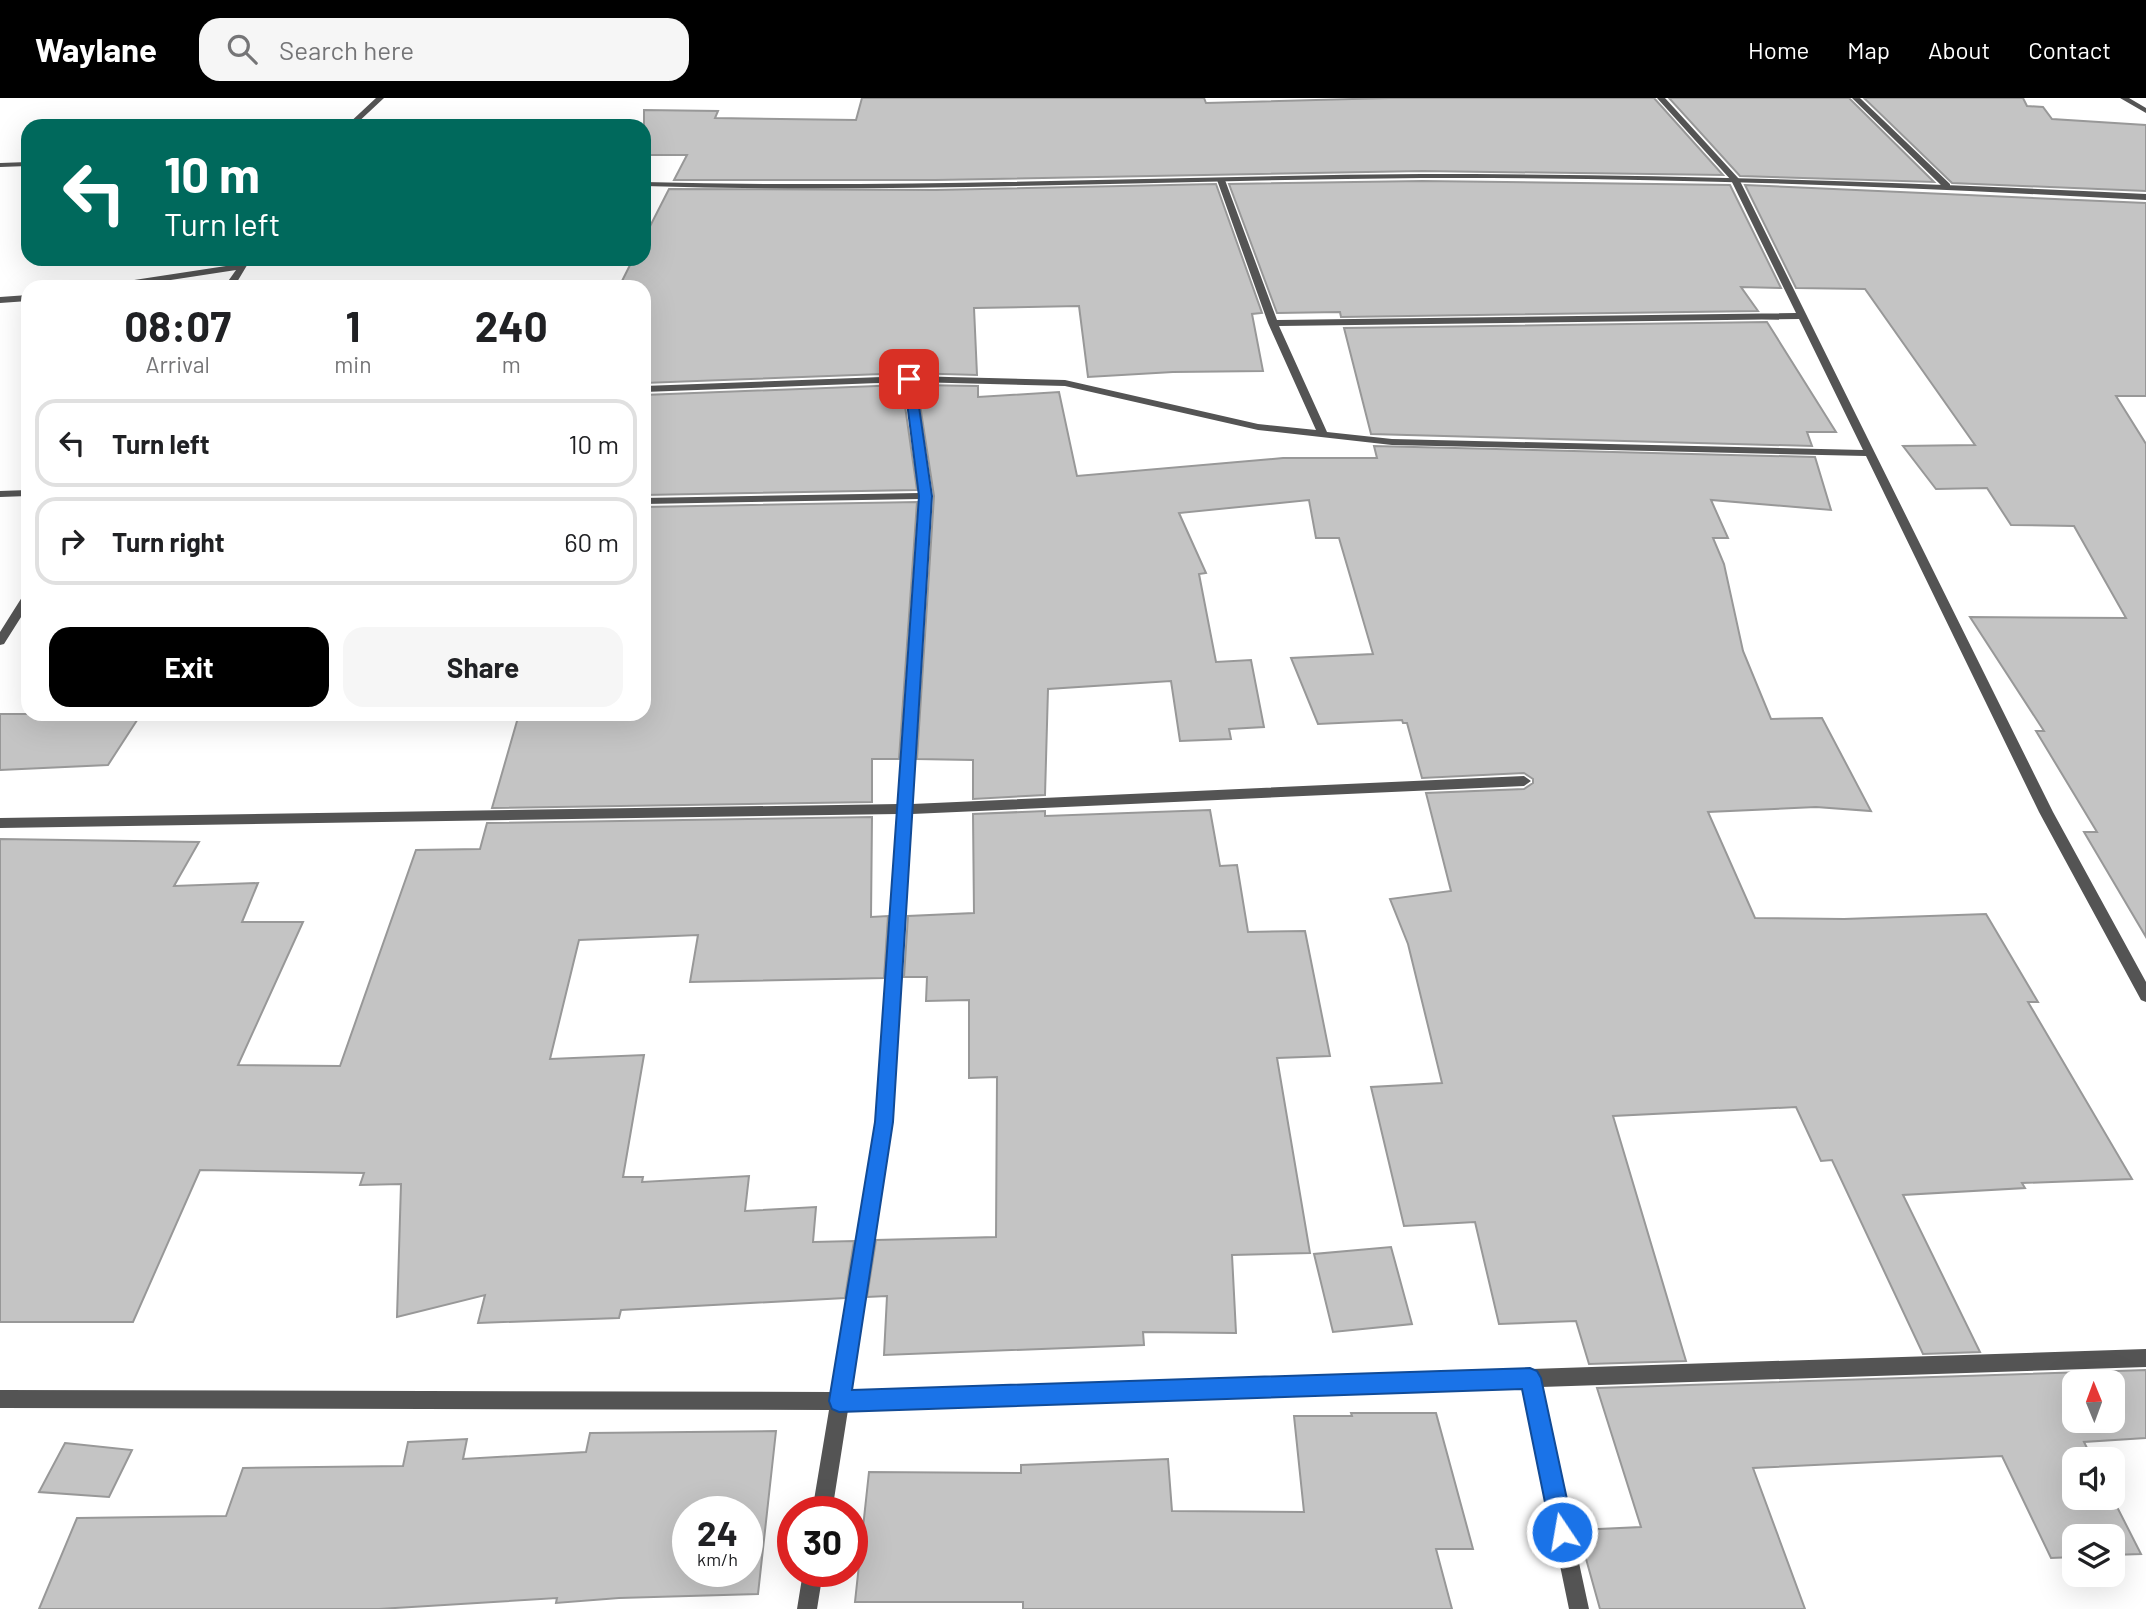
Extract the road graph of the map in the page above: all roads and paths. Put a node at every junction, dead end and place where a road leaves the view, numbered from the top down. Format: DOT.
graph roads {
  1 [pos="380,98"];
  2 [pos="1661,98"];
  3 [pos="1856,98"];
  4 [pos="2124,98"];
  5 [pos="2146,111"];
  6 [pos="358,119"];
  7 [pos="21,164"];
  8 [pos="0,165"];
  9 [pos="1735,179"];
  10 [pos="1221,180"];
  11 [pos="651,184"];
  12 [pos="1947,186"];
  13 [pos="2146,197"];
  14 [pos="223,266"];
  15 [pos="146,280"];
  16 [pos="21,298"];
  17 [pos="0,300"];
  18 [pos="1804,316"];
  19 [pos="1273,323"];
  20 [pos="909,379"];
  21 [pos="651,389"];
  22 [pos="1324,436"];
  23 [pos="1871,453"];
  24 [pos="21,493"];
  25 [pos="0,494"];
  26 [pos="926,496"];
  27 [pos="651,501"];
  28 [pos="21,608"];
  29 [pos="0,641"];
  30 [pos="1524,781"];
  31 [pos="904,809"];
  32 [pos="0,823"];
  33 [pos="2146,996"];
  34 [pos="2146,1358"];
  35 [pos="1530,1378"];
  36 [pos="0,1399"];
  37 [pos="839,1401"];
  38 [pos="824,1496"];
  39 [pos="811,1587"];
  40 [pos="807,1609"];
  41 [pos="1579,1609"];
  1 -- 6 [label="street"];
  2 -- 9 [label="street"];
  3 -- 12 [label="street"];
  4 -- 5 [label="street"];
  7 -- 8 [label="street"];
  9 -- 10 [label="street"];
  9 -- 12 [label="street"];
  9 -- 18 [label="street"];
  10 -- 11 [label="street"];
  10 -- 19 [label="street"];
  12 -- 13 [label="street"];
  14 -- 15 [label="street"];
  16 -- 17 [label="street"];
  18 -- 19 [label="street"];
  18 -- 23 [label="street"];
  19 -- 22 [label="street"];
  20 -- 21 [label="street"];
  20 -- 22 [label="street"];
  20 -- 26 [label="street"];
  22 -- 23 [label="street"];
  23 -- 33 [label="street"];
  24 -- 25 [label="street"];
  26 -- 27 [label="street"];
  26 -- 31 [label="street"];
  28 -- 29 [label="street"];
  30 -- 31 [label="street"];
  31 -- 32 [label="street"];
  31 -- 37 [label="street"];
  34 -- 35 [label="street"];
  35 -- 37 [label="street"];
  35 -- 41 [label="street"];
  36 -- 37 [label="street"];
  37 -- 38 [label="street"];
  39 -- 40 [label="street"];
}
